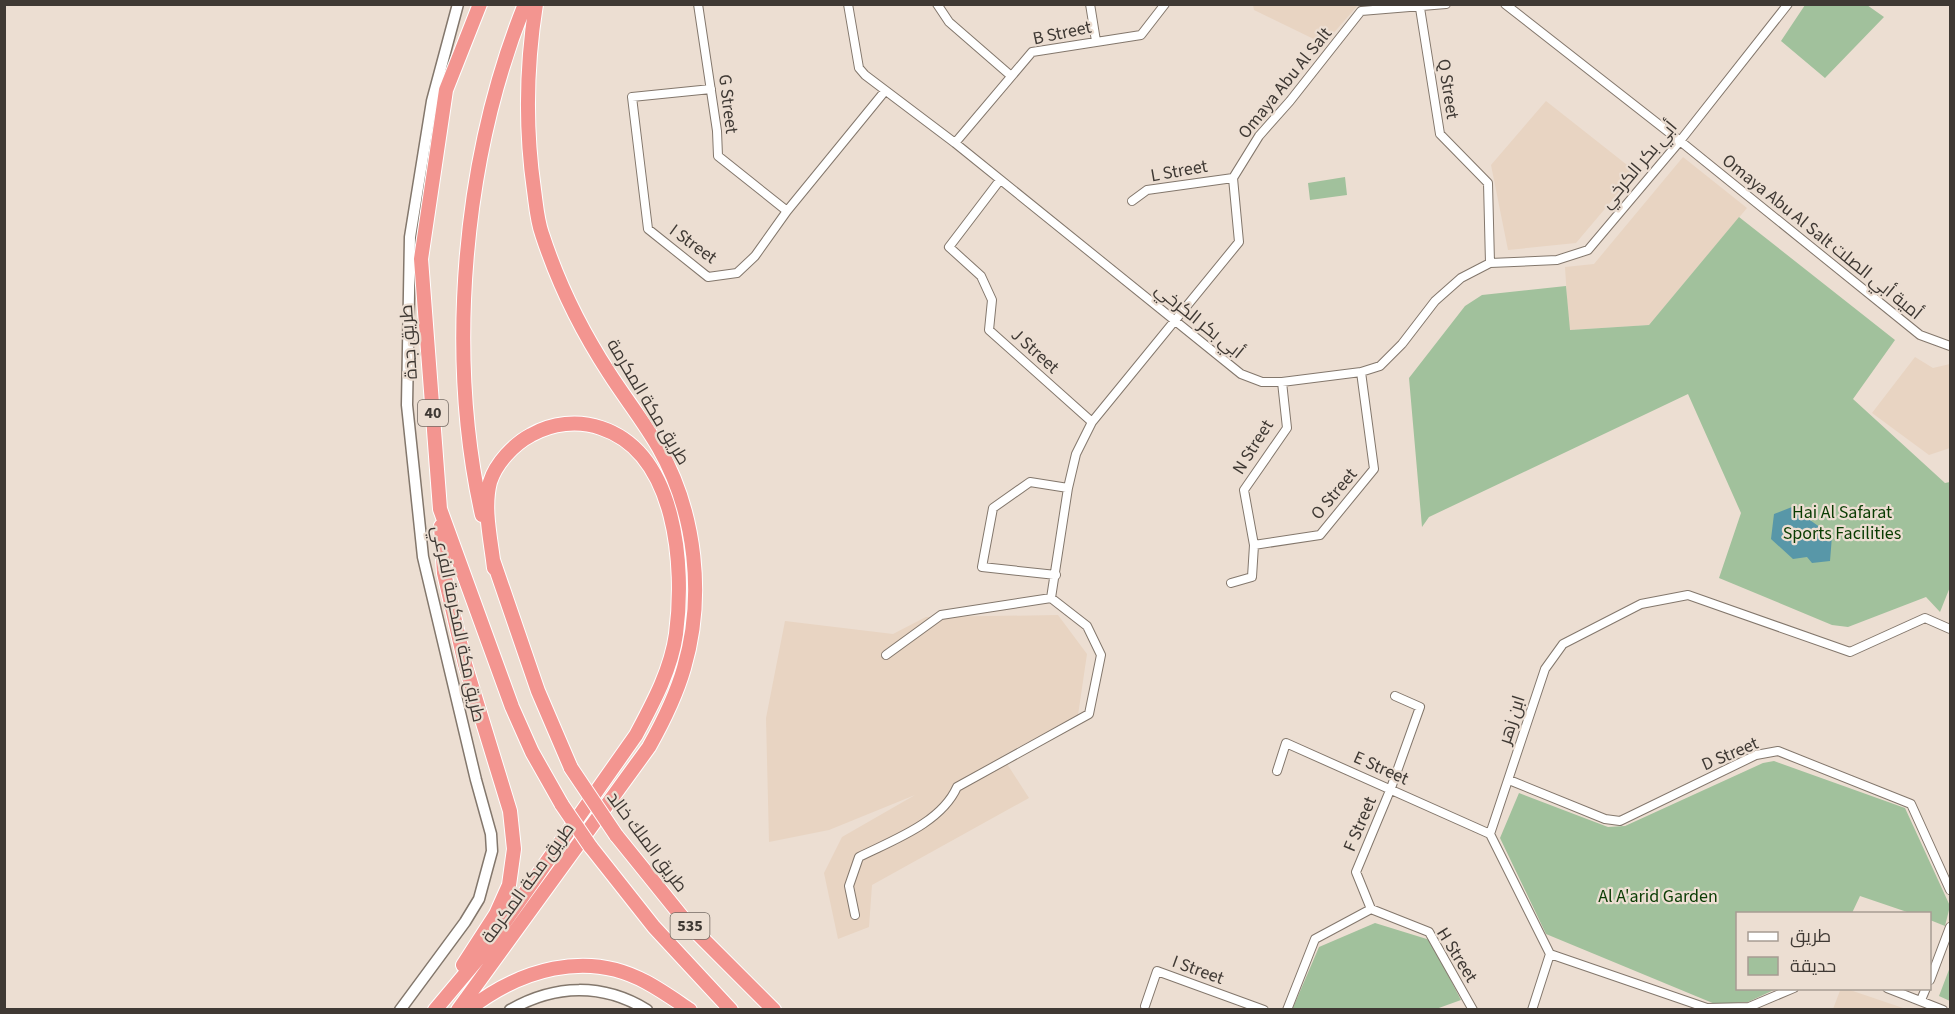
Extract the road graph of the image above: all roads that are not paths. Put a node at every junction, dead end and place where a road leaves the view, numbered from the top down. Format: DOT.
graph roads {
  1 [pos="480,4"];
  2 [pos="525,4"];
  3 [pos="536,4"];
  4 [pos="698,4"];
  5 [pos="848,4"];
  6 [pos="937,4"];
  7 [pos="1090,4"];
  8 [pos="1165,4"];
  9 [pos="1446,4"];
  10 [pos="1505,4"];
  11 [pos="1788,4"];
  12 [pos="458,5"];
  13 [pos="1420,8"];
  14 [pos="1096,41"];
  15 [pos="1010,75"];
  16 [pos="711,90"];
  17 [pos="885,91"];
  18 [pos="1680,141"];
  19 [pos="956,143"];
  20 [pos="1233,178"];
  21 [pos="1000,180"];
  22 [pos="1132,201"];
  23 [pos="787,211"];
  24 [pos="1490,263"];
  25 [pos="1175,321"];
  26 [pos="1950,346"];
  27 [pos="1361,372"];
  28 [pos="1282,382"];
  29 [pos="1092,422"];
  30 [pos="1068,488"];
  31 [pos="440,509"];
  32 [pos="1254,545"];
  33 [pos="494,567"];
  34 [pos="1056,575"];
  35 [pos="1231,583"];
  36 [pos="1052,598"];
  37 [pos="1950,629"];
  38 [pos="886,655"];
  39 [pos="1395,696"];
  40 [pos="1277,771"];
  41 [pos="1509,780"];
  42 [pos="1391,788"];
  43 [pos="1490,834"];
  44 [pos="616,835"];
  45 [pos="590,846"];
  46 [pos="1950,890"];
  47 [pos="1371,909"];
  48 [pos="855,915"];
  49 [pos="1950,927"];
  50 [pos="1550,954"];
  51 [pos="1931,975"];
  52 [pos="1789,990"];
  53 [pos="1893,990"];
  54 [pos="1925,990"];
  55 [pos="1921,1000"];
  56 [pos="1145,1006"];
  57 [pos="1706,1009"];
  58 [pos="400,1010"];
  59 [pos="435,1010"];
  60 [pos="458,1010"];
  61 [pos="468,1010"];
  62 [pos="510,1010"];
  63 [pos="648,1010"];
  64 [pos="690,1010"];
  65 [pos="731,1010"];
  66 [pos="774,1010"];
  67 [pos="1264,1010"];
  68 [pos="1287,1010"];
  69 [pos="1473,1010"];
  70 [pos="1532,1010"];
  71 [pos="1943,1010"];
  1 -- 31 [label="highway, طريق جدة / 40"];
  2 -- 33 [label="highway, 40"];
  3 -- 60 [label="highway, طريق مكة المكرمة"];
  4 -- 16 [label="street, G Street"];
  5 -- 17 [label="street, أبي بكر الكرخي"];
  6 -- 15 [label="street"];
  7 -- 14 [label="street"];
  8 -- 14 [label="street, B Street"];
  9 -- 13 [label="street, Omaya Abu Al Salt"];
  10 -- 18 [label="street"];
  11 -- 18 [label="street, أبي بكر الكرخي"];
  12 -- 58 [label="street, طريق مكة المكرمة الفرعي"];
  13 -- 20 [label="street, Omaya Abu Al Salt"];
  13 -- 24 [label="street, Q Street"];
  14 -- 15 [label="street, B Street"];
  15 -- 19 [label="street, B Street"];
  16 -- 23 [label="street, G Street"];
  16 -- 23 [label="street, I Street"];
  17 -- 19 [label="street, أبي بكر الكرخي"];
  17 -- 23 [label="street, I Street"];
  18 -- 24 [label="street, أبي بكر الكرخي"];
  18 -- 26 [label="street, Omaya Abu Al Salt أمية أبي الصلت"];
  19 -- 21 [label="street, أبي بكر الكرخي"];
  20 -- 22 [label="street, L Street"];
  20 -- 25 [label="street"];
  21 -- 25 [label="street, أبي بكر الكرخي"];
  21 -- 29 [label="street, J Street"];
  24 -- 27 [label="street, أبي بكر الكرخي"];
  25 -- 28 [label="street, أبي بكر الكرخي"];
  25 -- 29 [label="street"];
  27 -- 28 [label="street, أبي بكر الكرخي"];
  27 -- 32 [label="street, O Street"];
  28 -- 32 [label="street, N Street"];
  29 -- 30 [label="street"];
  30 -- 34 [label="street"];
  30 -- 34 [label="street"];
  31 -- 45 [label="highway, طريق جدة / 40, bridge"];
  31 -- 59 [label="highway"];
  32 -- 35 [label="street, N Street"];
  33 -- 44 [label="highway, طريق الملك خالد / 40, bridge"];
  33 -- 59 [label="highway, طريق مكة المكرمة"];
  34 -- 36 [label="street"];
  36 -- 38 [label="street"];
  36 -- 48 [label="street"];
  37 -- 41 [label="street, ابن زهر"];
  39 -- 42 [label="street, F Street"];
  40 -- 42 [label="street, E Street"];
  41 -- 43 [label="street, ابن زهر"];
  41 -- 46 [label="street, D Street"];
  42 -- 43 [label="street, E Street"];
  42 -- 47 [label="street, F Street"];
  43 -- 50 [label="street"];
  44 -- 66 [label="highway, طريق الملك خالد / 535"];
  45 -- 65 [label="highway, 535"];
  47 -- 68 [label="street"];
  47 -- 69 [label="street, H Street"];
  49 -- 51 [label="street"];
  50 -- 57 [label="street"];
  50 -- 70 [label="street"];
  52 -- 57 [label="street"];
  53 -- 55 [label="street"];
  54 -- 55 [label="street"];
  55 -- 71 [label="street"];
  56 -- 67 [label="street, I Street"];
  61 -- 64 [label="highway"];
  62 -- 63 [label="street"];
}
